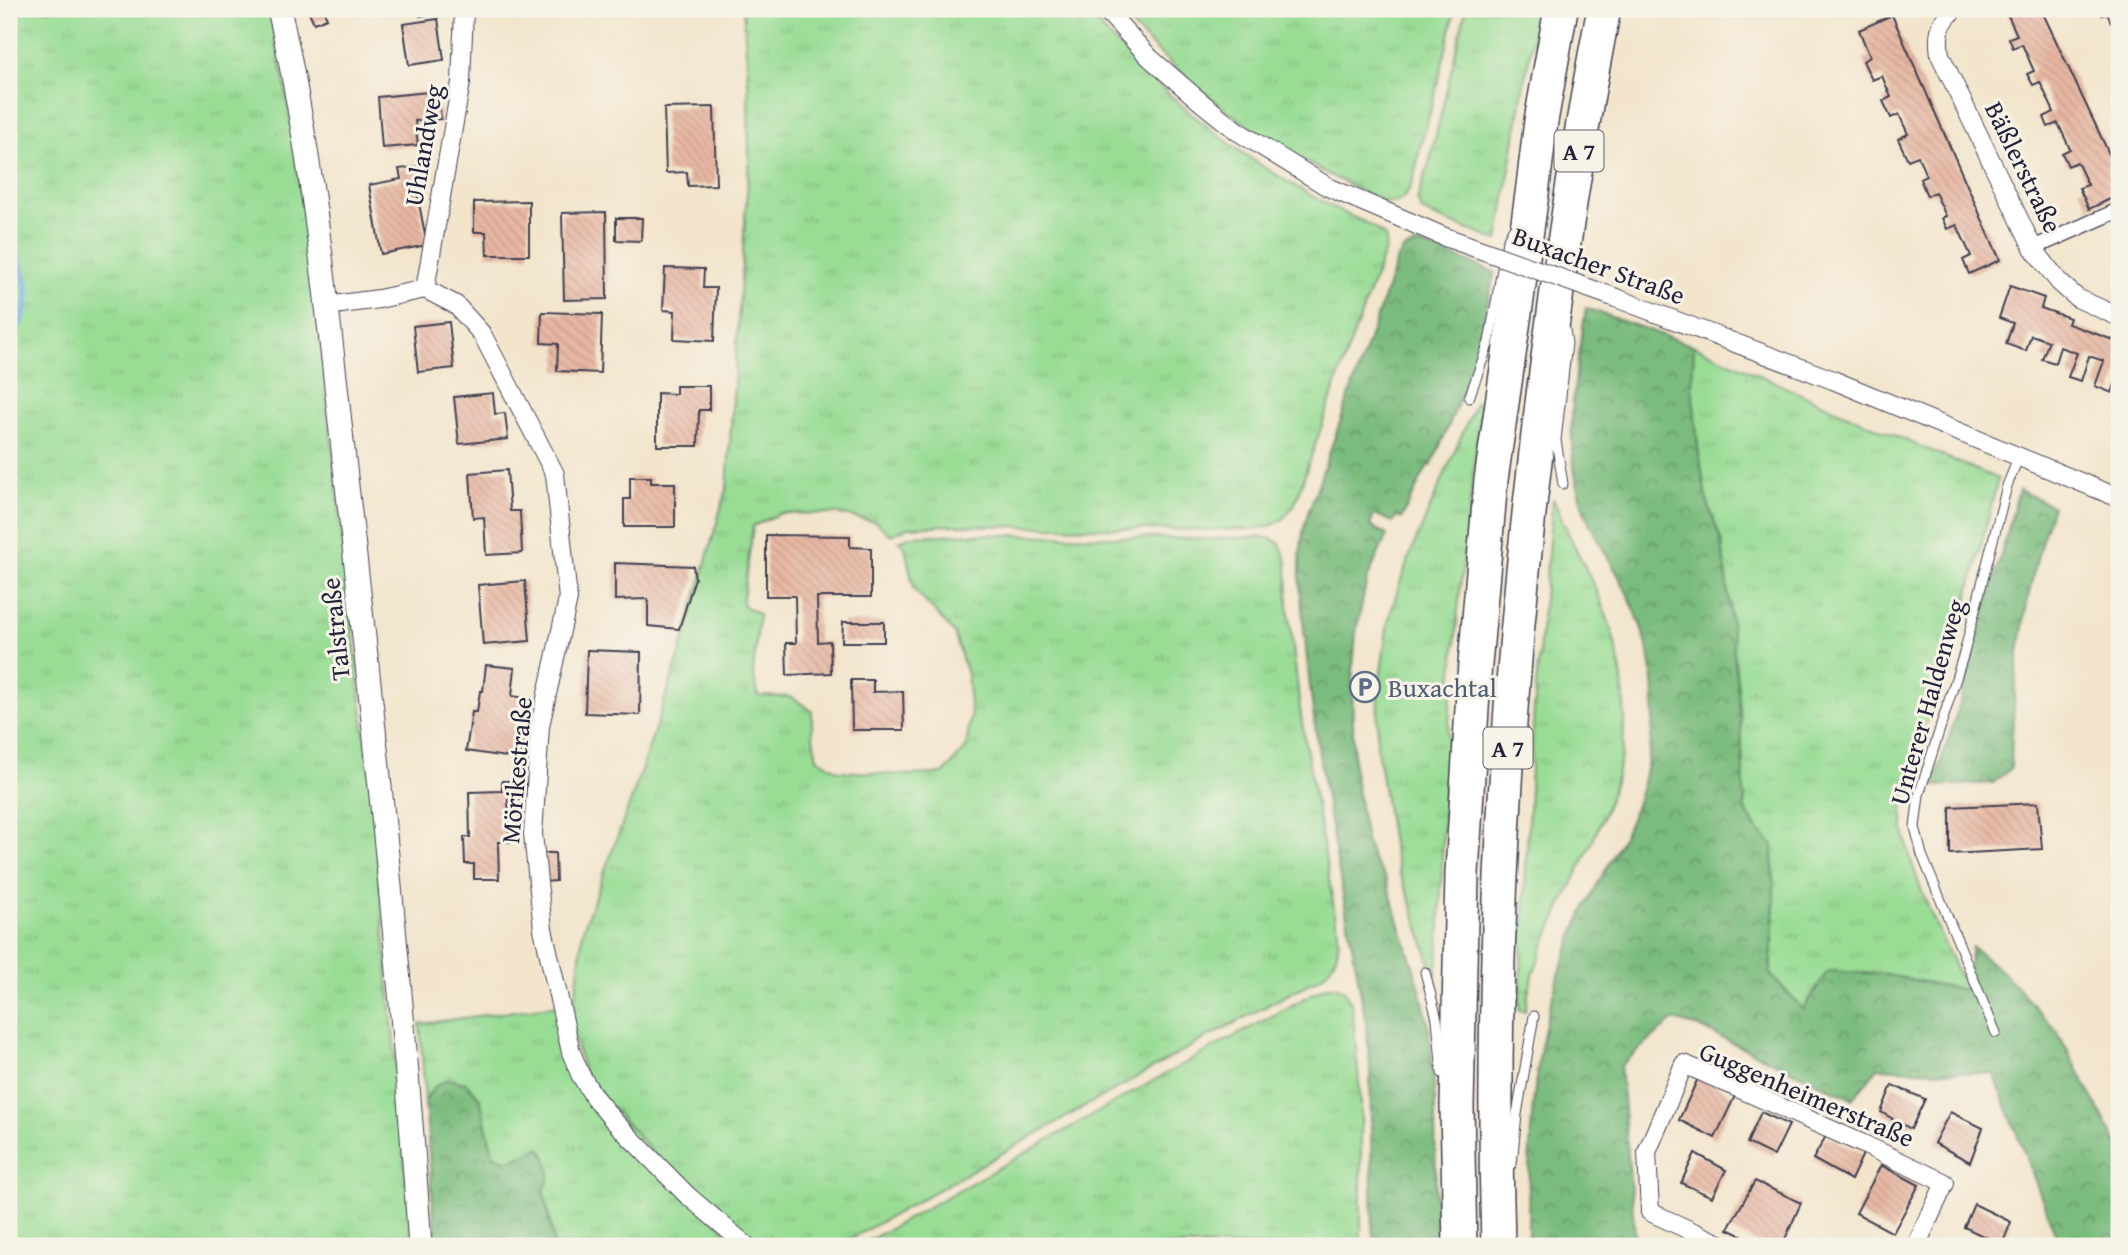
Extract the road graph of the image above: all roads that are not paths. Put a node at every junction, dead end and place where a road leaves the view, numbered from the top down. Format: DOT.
graph roads {
  1 [pos="279,9"];
  2 [pos="464,9"];
  3 [pos="1105,9"];
  4 [pos="1562,9"];
  5 [pos="1604,9"];
  6 [pos="1954,9"];
  7 [pos="1532,194"];
  8 [pos="2119,209"];
  9 [pos="2033,248"];
  10 [pos="425,289"];
  11 [pos="1557,293"];
  12 [pos="326,306"];
  13 [pos="2119,317"];
  14 [pos="1469,398"];
  15 [pos="2018,457"];
  16 [pos="1563,484"];
  17 [pos="2119,498"];
  18 [pos="1425,972"];
  19 [pos="1534,1016"];
  20 [pos="1996,1033"];
  21 [pos="1449,1094"];
  22 [pos="1497,1205"];
  23 [pos="420,1246"];
  24 [pos="747,1246"];
  25 [pos="1460,1246"];
  26 [pos="1498,1246"];
  27 [pos="1724,1246"];
  28 [pos="1916,1246"];
  1 -- 12 [label="street, Talstraße"];
  2 -- 10 [label="street, Uhlandweg"];
  3 -- 15 [label="street, Buxacher Straße, bridge"];
  4 -- 7 [label="highway, A 7"];
  5 -- 11 [label="highway, A 7"];
  6 -- 9 [label="street, Bäßlerstraße"];
  7 -- 14 [label="lane"];
  7 -- 21 [label="highway, A 7"];
  8 -- 9 [label="street"];
  9 -- 13 [label="street, Bäßlerstraße"];
  10 -- 12 [label="street"];
  10 -- 24 [label="street, Mörikestraße"];
  11 -- 16 [label="lane"];
  11 -- 22 [label="highway, A 7"];
  12 -- 23 [label="street, Talstraße"];
  15 -- 17 [label="street, Buxacher Straße"];
  15 -- 20 [label="lane, Unterer Haldenweg"];
  18 -- 21 [label="lane"];
  19 -- 22 [label="lane"];
  21 -- 25 [label="highway, A 7"];
  22 -- 26 [label="highway, A 7"];
  27 -- 28 [label="street, Guggenheimerstraße"];
}
